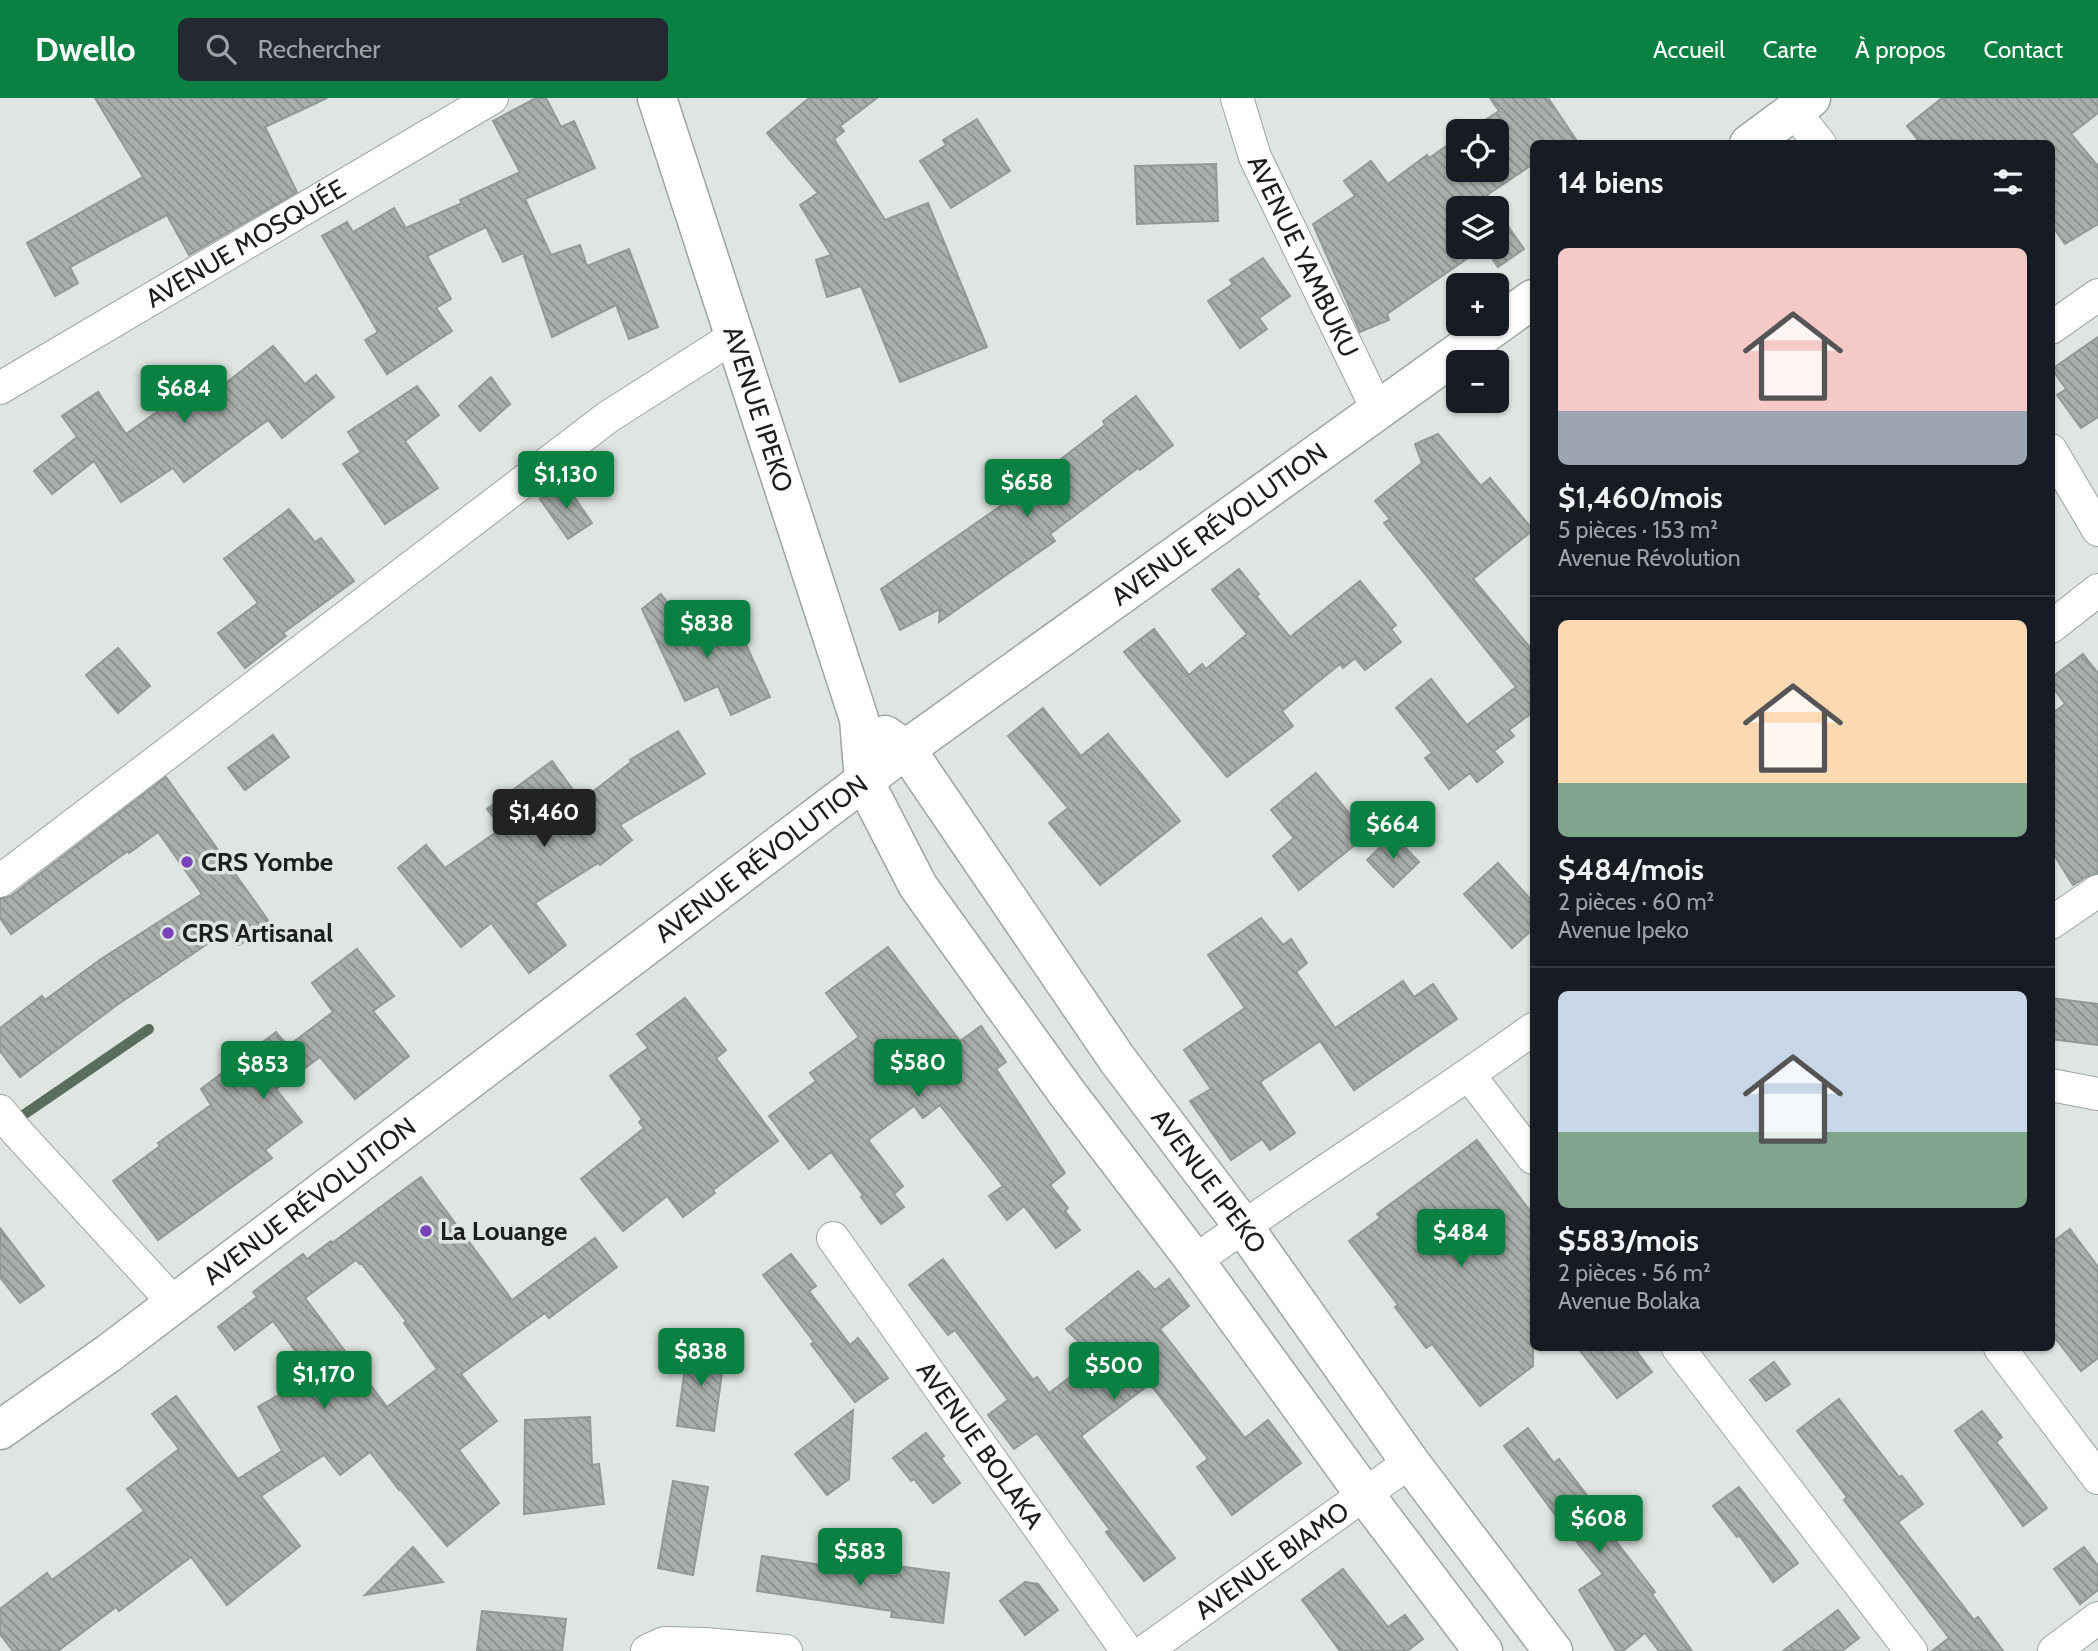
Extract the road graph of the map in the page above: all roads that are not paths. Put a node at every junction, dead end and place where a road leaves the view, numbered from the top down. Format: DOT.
graph roads {
  1 [pos="492,98"];
  2 [pos="657,98"];
  3 [pos="1237,98"];
  4 [pos="1803,104"];
  5 [pos="1754,140"];
  6 [pos="1819,140"];
  7 [pos="2098,295"];
  8 [pos="1530,301"];
  9 [pos="2055,325"];
  10 [pos="735,336"];
  11 [pos="0,388"];
  12 [pos="1378,411"];
  13 [pos="2055,457"];
  14 [pos="2098,530"];
  15 [pos="2098,590"];
  16 [pos="2055,624"];
  17 [pos="859,719"];
  18 [pos="906,749"];
  19 [pos="864,781"];
  20 [pos="0,881"];
  21 [pos="2098,891"];
  22 [pos="2055,920"];
  23 [pos="1530,1031"];
  24 [pos="1117,1059"];
  25 [pos="1469,1075"];
  26 [pos="2055,1086"];
  27 [pos="1067,1093"];
  28 [pos="2098,1094"];
  29 [pos="8,1121"];
  30 [pos="1530,1154"];
  31 [pos="1243,1226"];
  32 [pos="833,1238"];
  33 [pos="1195,1261"];
  34 [pos="174,1303"];
  35 [pos="1680,1351"];
  36 [pos="2002,1351"];
  37 [pos="0,1430"];
  38 [pos="1410,1462"];
  39 [pos="2098,1478"];
  40 [pos="1365,1495"];
  41 [pos="2098,1618"];
  42 [pos="647,1651"];
  43 [pos="786,1651"];
  44 [pos="1127,1651"];
  45 [pos="1145,1651"];
  46 [pos="1483,1651"];
  47 [pos="1553,1651"];
  48 [pos="1911,1651"];
  49 [pos="2054,1651"];
  1 -- 11 [label="street, AVENUE MOSQUÉE"];
  2 -- 10 [label="street, AVENUE IPEKO"];
  3 -- 12 [label="street, AVENUE YAMBUKU"];
  4 -- 5 [label="street"];
  4 -- 6 [label="street"];
  7 -- 9 [label="street"];
  8 -- 12 [label="street, AVENUE RÉVOLUTION"];
  10 -- 17 [label="street, AVENUE IPEKO"];
  10 -- 20 [label="street"];
  12 -- 18 [label="street, AVENUE RÉVOLUTION"];
  13 -- 14 [label="street"];
  15 -- 16 [label="street"];
  17 -- 18 [label="street, AVENUE IPEKO"];
  17 -- 19 [label="street, AVENUE IPEKO"];
  18 -- 19 [label="street, AVENUE RÉVOLUTION"];
  18 -- 24 [label="street, AVENUE IPEKO"];
  19 -- 27 [label="street, AVENUE IPEKO"];
  19 -- 34 [label="street, AVENUE RÉVOLUTION"];
  21 -- 22 [label="street"];
  23 -- 25 [label="street"];
  24 -- 27 [label="street"];
  24 -- 31 [label="street, AVENUE IPEKO"];
  25 -- 30 [label="street"];
  25 -- 31 [label="street"];
  26 -- 28 [label="street"];
  27 -- 33 [label="street, AVENUE IPEKO"];
  29 -- 34 [label="street"];
  31 -- 33 [label="street"];
  31 -- 38 [label="street, AVENUE IPEKO"];
  32 -- 44 [label="street, AVENUE BOLAKA"];
  33 -- 40 [label="street, AVENUE IPEKO"];
  34 -- 37 [label="street, AVENUE RÉVOLUTION"];
  35 -- 48 [label="street"];
  36 -- 39 [label="street"];
  38 -- 40 [label="street, AVENUE BIAMO"];
  38 -- 47 [label="street, AVENUE IPEKO"];
  40 -- 45 [label="street, AVENUE BIAMO"];
  40 -- 46 [label="street, AVENUE IPEKO"];
  41 -- 49 [label="street"];
  42 -- 43 [label="street"];
}
